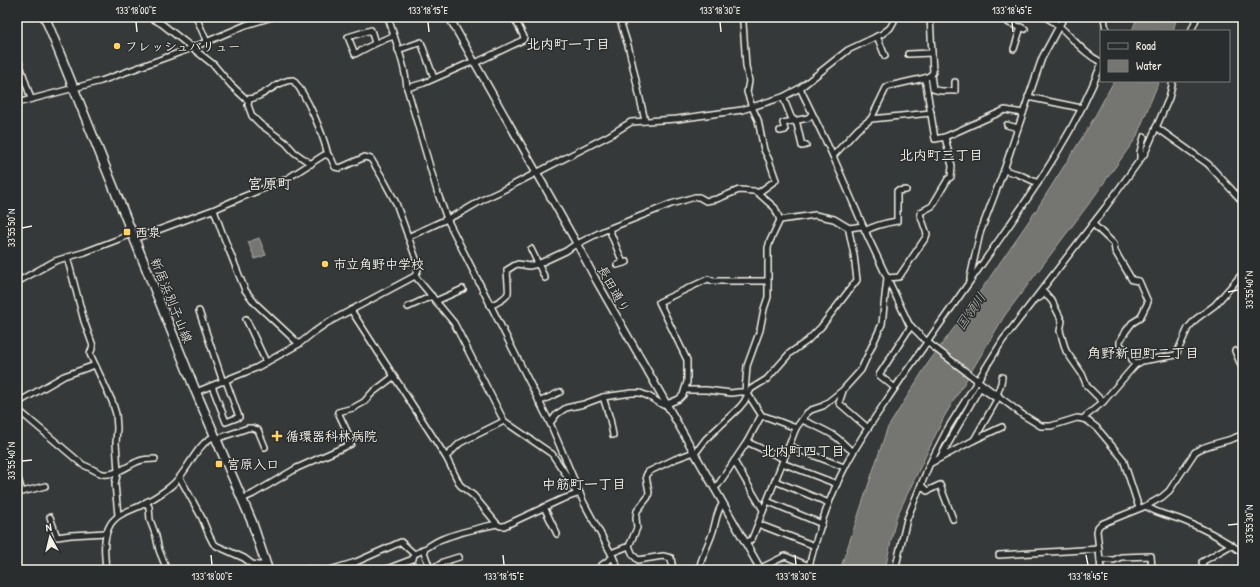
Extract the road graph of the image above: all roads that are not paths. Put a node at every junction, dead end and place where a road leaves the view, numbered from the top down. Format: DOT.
graph roads {
  1 [pos="45,17"];
  2 [pos="150,17"];
  3 [pos="196,17"];
  4 [pos="272,17"];
  5 [pos="388,17"];
  6 [pos="449,17"];
  7 [pos="514,17"];
  8 [pos="619,17"];
  9 [pos="741,17"];
  10 [pos="894,17"];
  11 [pos="930,17"];
  12 [pos="1011,17"];
  13 [pos="1046,17"];
  14 [pos="1064,17"];
  15 [pos="1104,17"];
  16 [pos="1197,17"];
  17 [pos="258,19"];
  18 [pos="1060,27"];
  19 [pos="1106,30"];
  20 [pos="1191,30"];
  21 [pos="879,35"];
  22 [pos="394,36"];
  23 [pos="207,42"];
  24 [pos="375,44"];
  25 [pos="192,48"];
  26 [pos="1014,49"];
  27 [pos="398,50"];
  28 [pos="932,53"];
  29 [pos="908,54"];
  30 [pos="886,56"];
  31 [pos="474,62"];
  32 [pos="1100,62"];
  33 [pos="17,63"];
  34 [pos="1100,68"];
  35 [pos="931,75"];
  36 [pos="434,78"];
  37 [pos="926,78"];
  38 [pos="955,82"];
  39 [pos="1173,82"];
  40 [pos="407,88"];
  41 [pos="800,88"];
  42 [pos="73,89"];
  43 [pos="783,97"];
  44 [pos="1028,97"];
  45 [pos="31,99"];
  46 [pos="249,99"];
  47 [pos="17,103"];
  48 [pos="752,107"];
  49 [pos="1081,108"];
  50 [pos="931,113"];
  51 [pos="1023,113"];
  52 [pos="812,114"];
  53 [pos="871,119"];
  54 [pos="645,121"];
  55 [pos="795,121"];
  56 [pos="1008,125"];
  57 [pos="1156,127"];
  58 [pos="1018,128"];
  59 [pos="780,131"];
  60 [pos="945,137"];
  61 [pos="1144,137"];
  62 [pos="806,145"];
  63 [pos="328,154"];
  64 [pos="832,156"];
  65 [pos="1140,158"];
  66 [pos="311,164"];
  67 [pos="1004,170"];
  68 [pos="537,173"];
  69 [pos="1038,183"];
  70 [pos="906,190"];
  71 [pos="758,193"];
  72 [pos="1243,202"];
  73 [pos="214,210"];
  74 [pos="447,219"];
  75 [pos="780,220"];
  76 [pos="1093,224"];
  77 [pos="849,228"];
  78 [pos="609,229"];
  79 [pos="864,229"];
  80 [pos="133,237"];
  81 [pos="408,237"];
  82 [pos="577,244"];
  83 [pos="532,250"];
  84 [pos="67,257"];
  85 [pos="622,263"];
  86 [pos="538,264"];
  87 [pos="1243,273"];
  88 [pos="415,276"];
  89 [pos="545,278"];
  90 [pos="887,278"];
  91 [pos="768,281"];
  92 [pos="970,281"];
  93 [pos="17,282"];
  94 [pos="463,289"];
  95 [pos="432,296"];
  96 [pos="436,301"];
  97 [pos="1033,302"];
  98 [pos="490,306"];
  99 [pos="408,307"];
  100 [pos="351,310"];
  101 [pos="199,311"];
  102 [pos="246,319"];
  103 [pos="911,326"];
  104 [pos="928,343"];
  105 [pos="299,344"];
  106 [pos="1235,352"];
  107 [pos="266,362"];
  108 [pos="95,365"];
  109 [pos="1135,365"];
  110 [pos="1243,370"];
  111 [pos="393,377"];
  112 [pos="1002,377"];
  113 [pos="976,379"];
  114 [pos="224,381"];
  115 [pos="212,386"];
  116 [pos="895,388"];
  117 [pos="685,390"];
  118 [pos="844,390"];
  119 [pos="196,392"];
  120 [pos="560,392"];
  121 [pos="746,393"];
  122 [pos="603,397"];
  123 [pos="998,397"];
  124 [pos="539,402"];
  125 [pos="1103,402"];
  126 [pos="17,403"];
  127 [pos="667,404"];
  128 [pos="17,409"];
  129 [pos="762,416"];
  130 [pos="1084,419"];
  131 [pos="802,420"];
  132 [pos="504,421"];
  133 [pos="550,423"];
  134 [pos="1002,427"];
  135 [pos="796,428"];
  136 [pos="868,428"];
  137 [pos="1243,434"];
  138 [pos="613,435"];
  139 [pos="216,438"];
  140 [pos="974,440"];
  141 [pos="747,442"];
  142 [pos="789,446"];
  143 [pos="264,447"];
  144 [pos="853,451"];
  145 [pos="694,454"];
  146 [pos="446,457"];
  147 [pos="940,458"];
  148 [pos="155,459"];
  149 [pos="734,461"];
  150 [pos="783,461"];
  151 [pos="930,463"];
  152 [pos="844,467"];
  153 [pos="118,471"];
  154 [pos="17,475"];
  155 [pos="180,478"];
  156 [pos="775,482"];
  157 [pos="837,484"];
  158 [pos="921,485"];
  159 [pos="45,486"];
  160 [pos="714,488"];
  161 [pos="579,494"];
  162 [pos="242,499"];
  163 [pos="767,501"];
  164 [pos="146,502"];
  165 [pos="723,503"];
  166 [pos="829,503"];
  167 [pos="1146,506"];
  168 [pos="544,507"];
  169 [pos="1139,508"];
  170 [pos="764,510"];
  171 [pos="118,515"];
  172 [pos="50,517"];
  173 [pos="953,519"];
  174 [pos="497,524"];
  175 [pos="758,524"];
  176 [pos="822,524"];
  177 [pos="106,533"];
  178 [pos="557,534"];
  179 [pos="746,543"];
  180 [pos="1232,545"];
  181 [pos="629,546"];
  182 [pos="815,546"];
  183 [pos="423,549"];
  184 [pos="1098,549"];
  185 [pos="1243,553"];
  186 [pos="414,554"];
  187 [pos="612,555"];
  188 [pos="1000,555"];
  189 [pos="459,557"];
  190 [pos="1100,560"];
  191 [pos="267,567"];
  192 [pos="808,568"];
  193 [pos="761,569"];
  194 [pos="106,570"];
  195 [pos="167,570"];
  196 [pos="303,570"];
  197 [pos="315,570"];
  198 [pos="330,570"];
  199 [pos="384,570"];
  200 [pos="598,570"];
  201 [pos="619,570"];
  202 [pos="674,570"];
  203 [pos="699,570"];
  204 [pos="895,570"];
  205 [pos="1100,570"];
  206 [pos="1144,570"];
  207 [pos="1152,570"];
  208 [pos="1204,570"];
  1 -- 42 [label="main road, 新居浜別子山線"];
  2 -- 25 [label="street"];
  3 -- 23 [label="street"];
  4 -- 17 [label="street"];
  5 -- 22 [label="street"];
  6 -- 31 [label="street, 長田通り"];
  7 -- 31 [label="street"];
  8 -- 54 [label="street"];
  9 -- 48 [label="street"];
  10 -- 21 [label="street"];
  11 -- 28 [label="street"];
  12 -- 26 [label="street"];
  13 -- 18 [label="street"];
  14 -- 18 [label="street"];
  15 -- 19 [label="street"];
  16 -- 20 [label="street"];
  17 -- 23 [label="street"];
  18 -- 32 [label="street"];
  18 -- 44 [label="street"];
  21 -- 30 [label="street"];
  21 -- 41 [label="street"];
  22 -- 24 [label="street"];
  22 -- 27 [label="street"];
  23 -- 25 [label="street"];
  24 -- 24 [label="street"];
  25 -- 42 [label="street"];
  25 -- 46 [label="street"];
  27 -- 36 [label="street"];
  27 -- 40 [label="street"];
  28 -- 29 [label="street"];
  28 -- 35 [label="street"];
  31 -- 36 [label="street"];
  31 -- 68 [label="street, 長田通り"];
  33 -- 45 [label="street"];
  34 -- 49 [label="street"];
  35 -- 37 [label="street"];
  35 -- 38 [label="street"];
  36 -- 40 [label="street"];
  37 -- 50 [label="street"];
  37 -- 53 [label="street"];
  39 -- 57 [label="street"];
  40 -- 74 [label="street"];
  41 -- 43 [label="street"];
  41 -- 52 [label="street"];
  42 -- 45 [label="street"];
  42 -- 80 [label="main road, 新居浜別子山線"];
  43 -- 48 [label="street"];
  43 -- 55 [label="street"];
  44 -- 49 [label="street"];
  44 -- 51 [label="street"];
  45 -- 47 [label="street"];
  46 -- 63 [label="street"];
  46 -- 66 [label="street"];
  48 -- 54 [label="street"];
  48 -- 71 [label="street"];
  49 -- 69 [label="street"];
  50 -- 53 [label="street"];
  50 -- 60 [label="street"];
  51 -- 58 [label="street"];
  51 -- 60 [label="street"];
  52 -- 55 [label="street"];
  52 -- 64 [label="street"];
  53 -- 64 [label="street"];
  54 -- 68 [label="street"];
  55 -- 59 [label="street"];
  55 -- 62 [label="street"];
  56 -- 58 [label="street"];
  57 -- 65 [label="street"];
  57 -- 72 [label="street"];
  58 -- 67 [label="street"];
  60 -- 90 [label="street"];
  61 -- 65 [label="street"];
  63 -- 66 [label="street"];
  63 -- 81 [label="street"];
  64 -- 79 [label="street"];
  65 -- 76 [label="street"];
  66 -- 73 [label="street"];
  67 -- 69 [label="street"];
  67 -- 92 [label="street"];
  68 -- 74 [label="street"];
  68 -- 82 [label="street, 長田通り"];
  69 -- 92 [label="street"];
  70 -- 79 [label="street"];
  71 -- 75 [label="street"];
  71 -- 78 [label="street"];
  73 -- 80 [label="street"];
  73 -- 105 [label="street"];
  74 -- 81 [label="street"];
  74 -- 98 [label="street"];
  75 -- 77 [label="street"];
  75 -- 91 [label="street"];
  76 -- 97 [label="street"];
  76 -- 109 [label="street"];
  77 -- 79 [label="street"];
  77 -- 121 [label="street"];
  78 -- 82 [label="street"];
  78 -- 85 [label="street"];
  79 -- 90 [label="street"];
  80 -- 84 [label="street"];
  80 -- 119 [label="main road, 新居浜別子山線"];
  81 -- 88 [label="street"];
  82 -- 86 [label="street"];
  82 -- 127 [label="street, 長田通り"];
  83 -- 86 [label="street"];
  84 -- 93 [label="street"];
  84 -- 108 [label="street"];
  86 -- 89 [label="street"];
  86 -- 98 [label="street"];
  87 -- 109 [label="street"];
  88 -- 95 [label="street"];
  88 -- 100 [label="street"];
  90 -- 103 [label="street"];
  90 -- 118 [label="street"];
  91 -- 117 [label="street"];
  91 -- 121 [label="street"];
  92 -- 104 [label="street"];
  94 -- 96 [label="street"];
  95 -- 96 [label="street"];
  95 -- 99 [label="street"];
  96 -- 132 [label="street"];
  97 -- 113 [label="street"];
  97 -- 125 [label="street"];
  98 -- 124 [label="street"];
  100 -- 105 [label="street"];
  100 -- 111 [label="street"];
  101 -- 114 [label="street"];
  102 -- 107 [label="street"];
  103 -- 104 [label="street"];
  103 -- 116 [label="street"];
  104 -- 113 [label="street"];
  104 -- 116 [label="street"];
  105 -- 107 [label="street"];
  106 -- 110 [label="street"];
  107 -- 114 [label="street"];
  108 -- 126 [label="street"];
  108 -- 153 [label="street"];
  109 -- 125 [label="street"];
  111 -- 146 [label="street"];
  111 -- 162 [label="street"];
  112 -- 123 [label="street"];
  113 -- 123 [label="street"];
  113 -- 151 [label="street"];
  114 -- 115 [label="street"];
  114 -- 115 [label="street"];
  115 -- 119 [label="street"];
  116 -- 136 [label="street"];
  117 -- 121 [label="street"];
  117 -- 127 [label="street"];
  118 -- 131 [label="street"];
  118 -- 136 [label="street"];
  119 -- 139 [label="main road, 新居浜別子山線"];
  120 -- 124 [label="street"];
  121 -- 129 [label="street"];
  121 -- 145 [label="street"];
  122 -- 127 [label="street"];
  122 -- 133 [label="street"];
  122 -- 138 [label="street"];
  123 -- 130 [label="street"];
  123 -- 140 [label="street"];
  123 -- 147 [label="street"];
  124 -- 133 [label="street"];
  125 -- 130 [label="street"];
  127 -- 145 [label="street, 長田通り"];
  128 -- 153 [label="street"];
  129 -- 135 [label="street"];
  129 -- 141 [label="street"];
  130 -- 169 [label="street"];
  131 -- 135 [label="street"];
  131 -- 144 [label="street"];
  132 -- 146 [label="street"];
  132 -- 161 [label="street"];
  133 -- 161 [label="street"];
  134 -- 140 [label="street"];
  135 -- 142 [label="street"];
  136 -- 144 [label="street"];
  137 -- 167 [label="street"];
  139 -- 143 [label="street"];
  139 -- 155 [label="street"];
  139 -- 162 [label="main road, 新居浜別子山線"];
  140 -- 147 [label="street"];
  141 -- 149 [label="street"];
  141 -- 150 [label="street"];
  142 -- 150 [label="street"];
  142 -- 152 [label="street"];
  144 -- 152 [label="street"];
  145 -- 160 [label="street, 長田通り"];
  145 -- 181 [label="street"];
  146 -- 174 [label="street"];
  147 -- 151 [label="street"];
  148 -- 153 [label="street"];
  149 -- 160 [label="street"];
  149 -- 170 [label="street"];
  150 -- 156 [label="street"];
  150 -- 157 [label="street"];
  151 -- 158 [label="street"];
  152 -- 157 [label="street"];
  153 -- 171 [label="street"];
  154 -- 159 [label="street"];
  155 -- 164 [label="street"];
  155 -- 191 [label="street"];
  156 -- 163 [label="street"];
  156 -- 166 [label="street"];
  157 -- 166 [label="street"];
  158 -- 173 [label="street"];
  158 -- 204 [label="street"];
  160 -- 165 [label="street, 長田通り"];
  161 -- 168 [label="street"];
  161 -- 187 [label="street"];
  162 -- 191 [label="main road, 新居浜別子山線"];
  163 -- 170 [label="street"];
  163 -- 176 [label="street"];
  164 -- 171 [label="street"];
  164 -- 195 [label="street"];
  165 -- 179 [label="street, 長田通り"];
  165 -- 203 [label="street"];
  166 -- 176 [label="street"];
  167 -- 169 [label="street"];
  167 -- 180 [label="street"];
  168 -- 174 [label="street"];
  168 -- 178 [label="street"];
  169 -- 184 [label="street"];
  170 -- 175 [label="street"];
  171 -- 177 [label="street"];
  172 -- 177 [label="street"];
  174 -- 183 [label="street"];
  175 -- 179 [label="street"];
  175 -- 182 [label="street"];
  176 -- 182 [label="street"];
  177 -- 194 [label="street"];
  179 -- 193 [label="street, 長田通り"];
  180 -- 185 [label="street"];
  180 -- 208 [label="street"];
  181 -- 187 [label="street"];
  181 -- 202 [label="street"];
  182 -- 192 [label="street"];
  183 -- 186 [label="street"];
  183 -- 189 [label="street"];
  184 -- 188 [label="street"];
  184 -- 190 [label="street"];
  186 -- 198 [label="street"];
  186 -- 199 [label="street"];
  187 -- 200 [label="street"];
  187 -- 201 [label="street"];
  190 -- 205 [label="street"];
  190 -- 207 [label="street"];
  192 -- 193 [label="street"];
  196 -- 197 [label="street"];
  206 -- 207 [label="street"];
}
